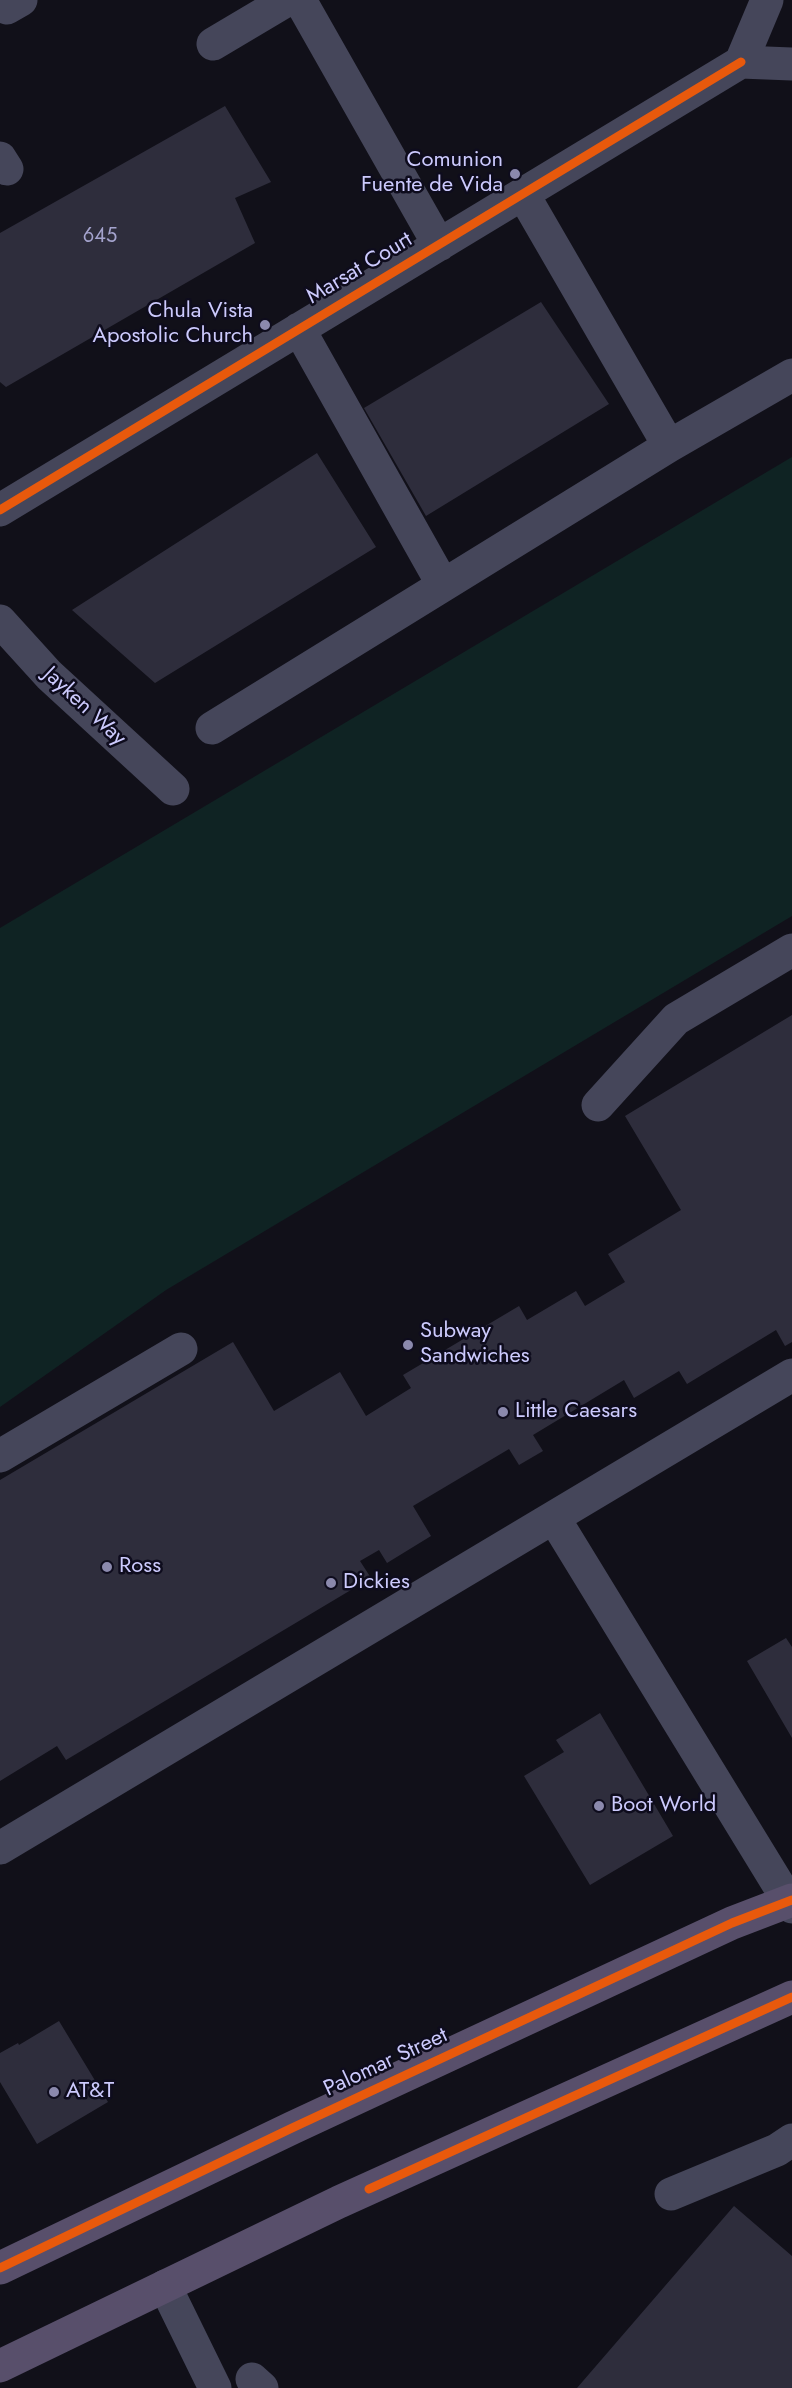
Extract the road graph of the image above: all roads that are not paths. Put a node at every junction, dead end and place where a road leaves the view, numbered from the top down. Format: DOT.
graph roads {
  1 [pos="2,0"];
  2 [pos="21,0"];
  3 [pos="287,0"];
  4 [pos="300,0"];
  5 [pos="767,0"];
  6 [pos="213,44"];
  7 [pos="741,62"];
  8 [pos="792,64"];
  9 [pos="523,194"];
  10 [pos="439,245"];
  11 [pos="299,329"];
  12 [pos="792,375"];
  13 [pos="669,446"];
  14 [pos="0,510"];
  15 [pos="443,585"];
  16 [pos="0,621"];
  17 [pos="212,728"];
  18 [pos="173,789"];
  19 [pos="792,950"];
  20 [pos="598,1105"];
  21 [pos="180,1349"];
  22 [pos="792,1376"];
  23 [pos="0,1456"];
  24 [pos="554,1518"];
  25 [pos="0,1848"];
  26 [pos="791,1903"];
  27 [pos="792,1997"];
  28 [pos="792,2140"];
  29 [pos="671,2194"];
  30 [pos="0,2268"];
  31 [pos="165,2286"];
  32 [pos="0,2366"];
  33 [pos="215,2388"];
  1 -- 2 [label="street"];
  3 -- 6 [label="street"];
  4 -- 10 [label="street"];
  5 -- 7 [label="street"];
  7 -- 8 [label="street"];
  7 -- 9 [label="street, Marsat Court"];
  9 -- 10 [label="street, Marsat Court"];
  9 -- 13 [label="street"];
  10 -- 11 [label="street, Marsat Court"];
  11 -- 14 [label="street, Marsat Court"];
  11 -- 15 [label="street"];
  12 -- 13 [label="street"];
  13 -- 15 [label="street"];
  15 -- 17 [label="street"];
  16 -- 18 [label="street, Jayken Way"];
  19 -- 20 [label="street"];
  21 -- 23 [label="street"];
  22 -- 24 [label="street"];
  24 -- 25 [label="street"];
  24 -- 26 [label="street"];
  26 -- 30 [label="main road, Palomar Street"];
  27 -- 31 [label="main road"];
  28 -- 29 [label="street"];
  31 -- 32 [label="main road"];
  31 -- 33 [label="street"];
}
